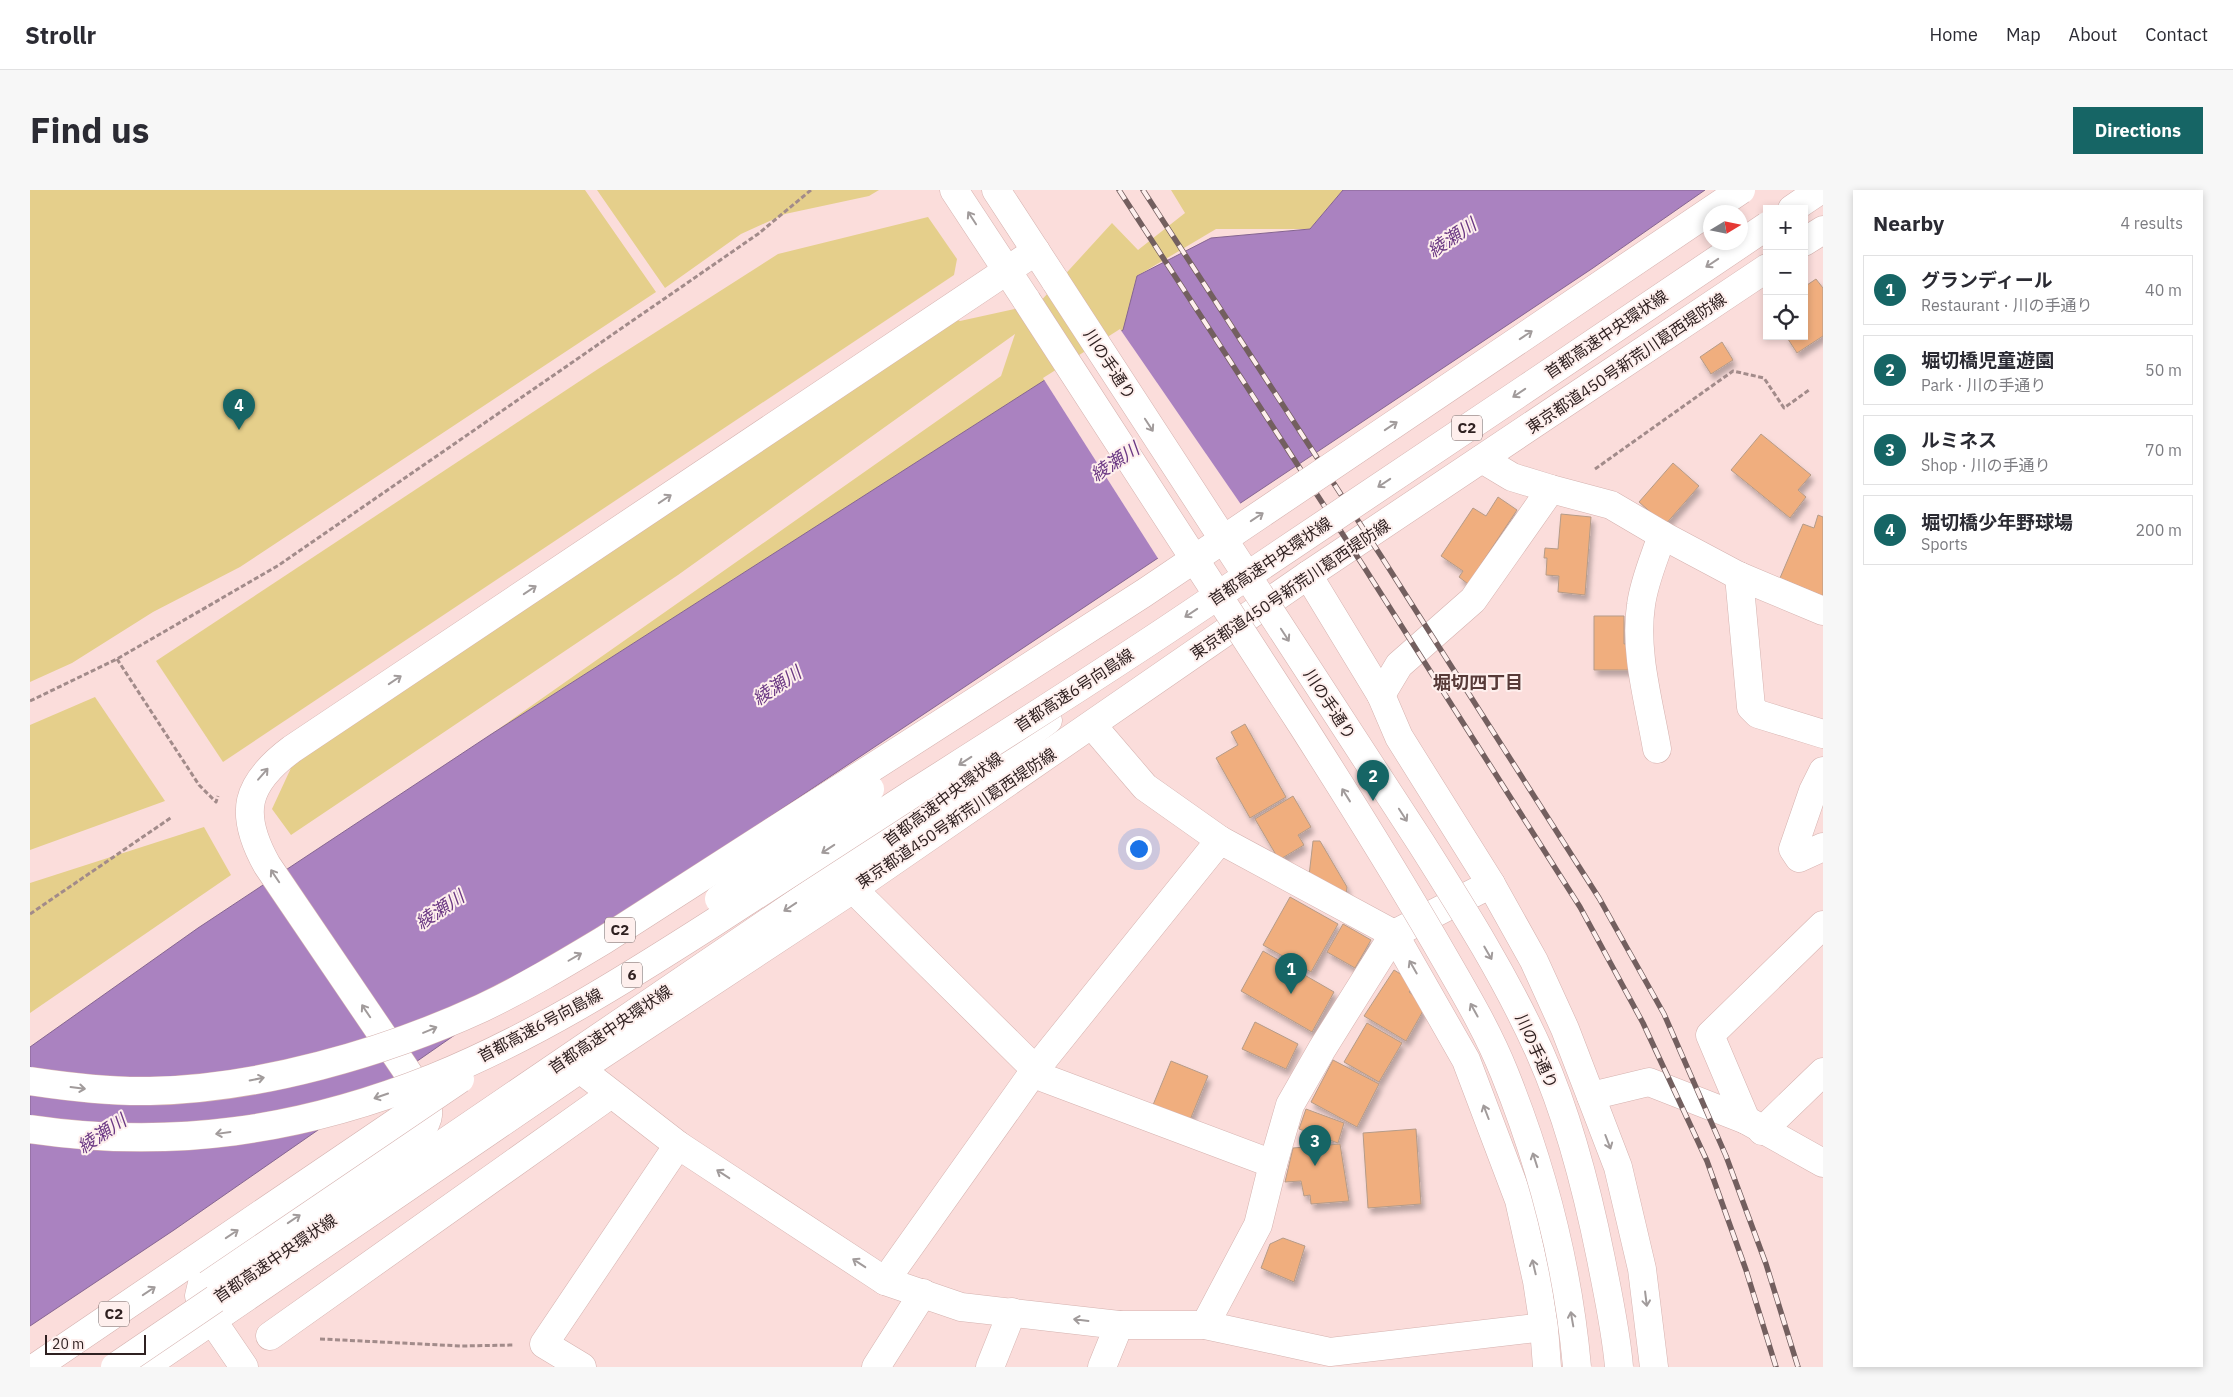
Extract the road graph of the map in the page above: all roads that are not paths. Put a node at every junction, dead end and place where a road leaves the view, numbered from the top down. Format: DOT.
graph roads {
  1 [pos="954,190"];
  2 [pos="996,190"];
  3 [pos="1741,190"];
  4 [pos="1820,190"];
  5 [pos="1798,205"];
  6 [pos="1763,229"];
  7 [pos="1823,230"];
  8 [pos="1808,239"];
  9 [pos="1036,251"];
  10 [pos="1007,270"];
  11 [pos="1763,271"];
  12 [pos="1482,459"];
  13 [pos="1556,491"];
  14 [pos="1662,535"];
  15 [pos="1308,575"];
  16 [pos="1739,576"];
  17 [pos="1144,593"];
  18 [pos="1823,611"];
  19 [pos="1167,630"];
  20 [pos="1381,695"];
  21 [pos="1092,725"];
  22 [pos="1823,734"];
  23 [pos="1657,749"];
  24 [pos="1823,771"];
  25 [pos="1220,840"];
  26 [pos="1823,847"];
  27 [pos="1491,884"];
  28 [pos="853,889"];
  29 [pos="1823,925"];
  30 [pos="1394,934"];
  31 [pos="580,1069"];
  32 [pos="1035,1070"];
  33 [pos="1823,1072"];
  34 [pos="30,1081"];
  35 [pos="611,1094"];
  36 [pos="1591,1096"];
  37 [pos="1754,1126"];
  38 [pos="30,1129"];
  39 [pos="678,1145"];
  40 [pos="1823,1163"];
  41 [pos="1273,1164"];
  42 [pos="885,1281"];
  43 [pos="923,1293"];
  44 [pos="1012,1312"];
  45 [pos="212,1320"];
  46 [pos="1119,1324"];
  47 [pos="1205,1325"];
  48 [pos="1544,1327"];
  49 [pos="270,1336"];
  50 [pos="1330,1360"];
  51 [pos="36,1367"];
  52 [pos="114,1367"];
  53 [pos="144,1367"];
  54 [pos="244,1367"];
  55 [pos="582,1367"];
  56 [pos="876,1367"];
  57 [pos="990,1367"];
  58 [pos="1102,1367"];
  59 [pos="1547,1367"];
  60 [pos="1577,1367"];
  61 [pos="1618,1367"];
  62 [pos="1654,1367"];
  10 -- 1 [label="main road, one-way"];
  2 -- 9 [label="main road, 川の手通り"];
  17 -- 3 [label="main road, C2, one-way, bridge"];
  4 -- 5 [label="main road"];
  6 -- 19 [label="main road, 首都高速中央環状線 / C2, one-way, bridge"];
  7 -- 8 [label="main road"];
  9 -- 10 [label="main road"];
  9 -- 61 [label="main road, 川の手通り, one-way, bridge"];
  45 -- 10 [label="main road, one-way, bridge"];
  60 -- 10 [label="main road, one-way, bridge"];
  11 -- 12 [label="main road, 東京都道450号新荒川葛西堤防線"];
  12 -- 13 [label="main road"];
  12 -- 15 [label="main road, 東京都道450号新荒川葛西堤防線"];
  13 -- 14 [label="main road"];
  13 -- 20 [label="main road"];
  14 -- 16 [label="main road"];
  14 -- 23 [label="main road"];
  15 -- 20 [label="main road"];
  15 -- 21 [label="main road, 東京都道450号新荒川葛西堤防線"];
  16 -- 18 [label="main road"];
  16 -- 22 [label="main road"];
  34 -- 17 [label="main road, C2, one-way, bridge"];
  51 -- 17 [label="main road, C2, one-way, bridge"];
  19 -- 38 [label="main road, 首都高速6号向島線 / 6, one-way, bridge"];
  19 -- 52 [label="main road, 首都高速中央環状線 / C2, one-way, bridge"];
  20 -- 27 [label="main road"];
  21 -- 25 [label="main road"];
  21 -- 28 [label="main road, 東京都道450号新荒川葛西堤防線"];
  24 -- 26 [label="main road"];
  25 -- 30 [label="main road"];
  25 -- 32 [label="main road"];
  27 -- 30 [label="main road"];
  27 -- 36 [label="main road"];
  28 -- 31 [label="main road, 東京都道450号新荒川葛西堤防線"];
  28 -- 32 [label="main road"];
  29 -- 37 [label="main road"];
  30 -- 41 [label="main road"];
  48 -- 30 [label="main road, one-way"];
  31 -- 35 [label="main road"];
  31 -- 45 [label="main road, 東京都道450号新荒川葛西堤防線"];
  32 -- 41 [label="main road"];
  32 -- 42 [label="main road"];
  33 -- 37 [label="main road"];
  35 -- 39 [label="main road"];
  35 -- 49 [label="main road"];
  36 -- 37 [label="main road"];
  36 -- 62 [label="main road, one-way"];
  37 -- 40 [label="main road"];
  42 -- 39 [label="main road, one-way"];
  39 -- 55 [label="main road"];
  41 -- 47 [label="main road"];
  42 -- 43 [label="main road"];
  43 -- 44 [label="main road"];
  43 -- 56 [label="main road"];
  46 -- 44 [label="main road, one-way"];
  44 -- 57 [label="main road"];
  45 -- 53 [label="main road, 東京都道450号新荒川葛西堤防線"];
  45 -- 54 [label="main road"];
  46 -- 47 [label="main road"];
  46 -- 58 [label="main road"];
  47 -- 50 [label="main road"];
  48 -- 50 [label="main road"];
  48 -- 59 [label="main road"];
}
